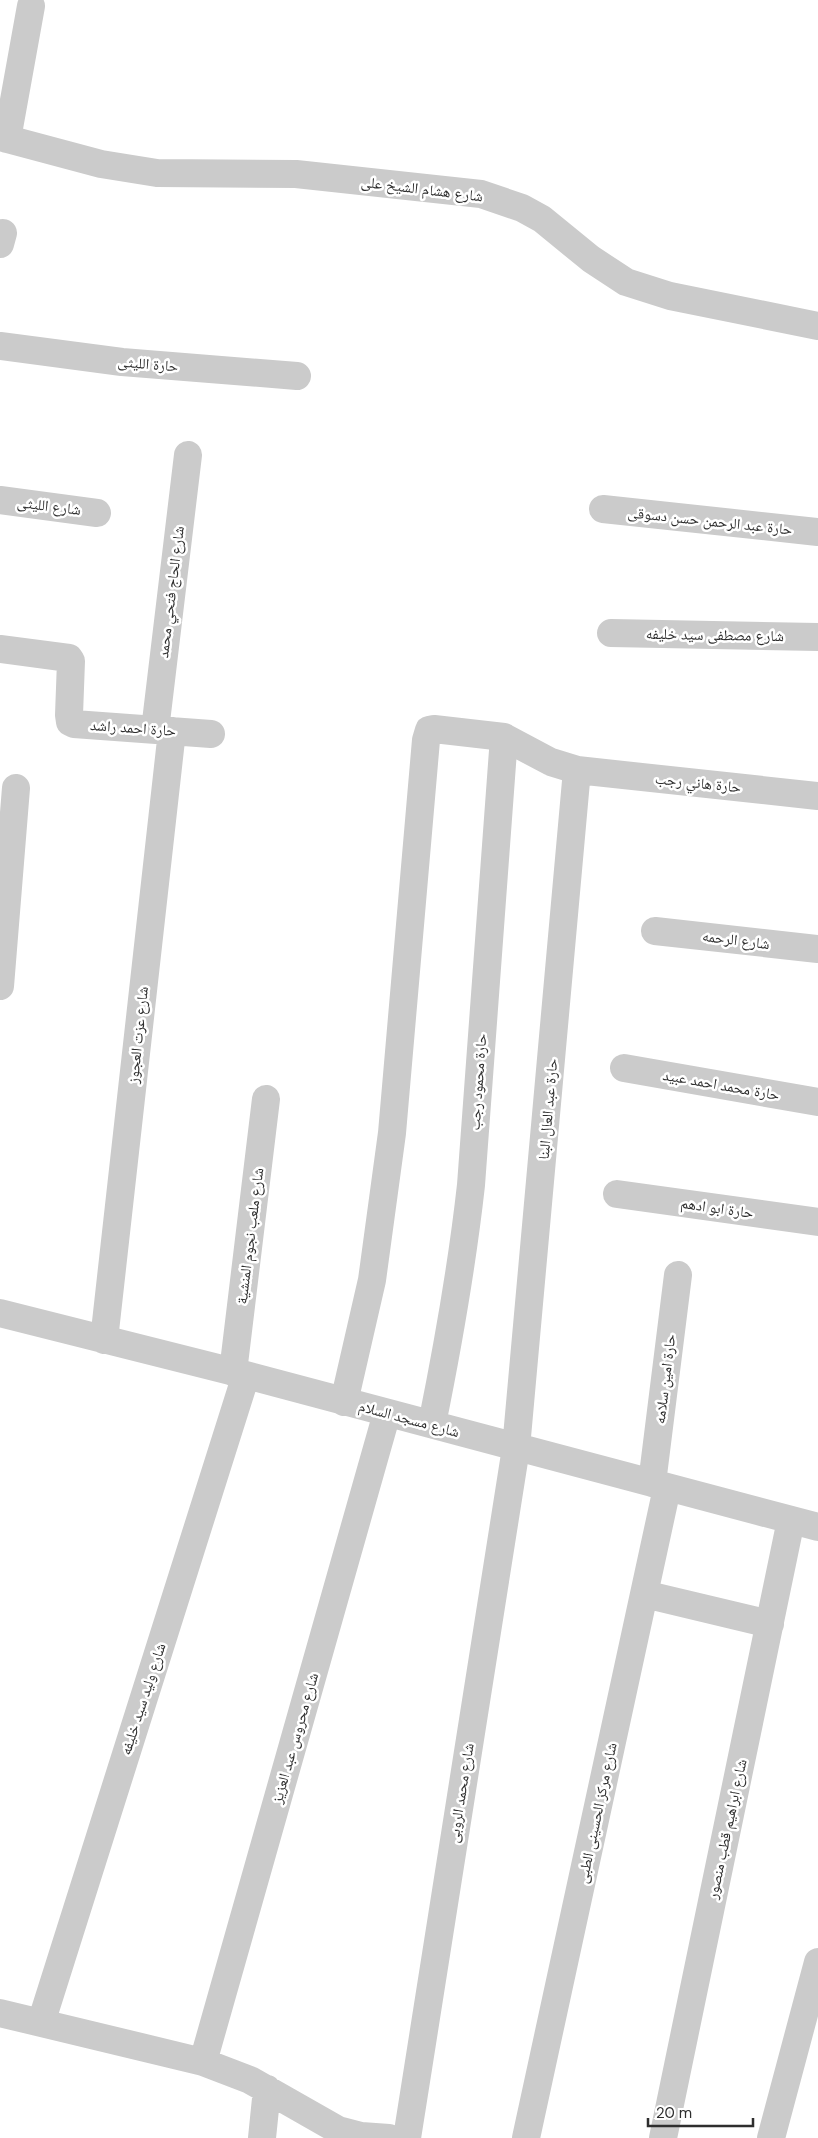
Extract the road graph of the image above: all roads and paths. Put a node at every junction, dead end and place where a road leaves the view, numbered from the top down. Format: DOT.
graph roads {
  1 [pos="31,6"];
  2 [pos="4,138"];
  3 [pos="818,326"];
  4 [pos="0,346"];
  5 [pos="297,376"];
  6 [pos="188,455"];
  7 [pos="0,500"];
  8 [pos="603,509"];
  9 [pos="97,513"];
  10 [pos="818,532"];
  11 [pos="611,633"];
  12 [pos="818,637"];
  13 [pos="0,649"];
  14 [pos="164,730"];
  15 [pos="211,734"];
  16 [pos="504,737"];
  17 [pos="577,770"];
  18 [pos="16,788"];
  19 [pos="818,796"];
  20 [pos="655,931"];
  21 [pos="818,949"];
  22 [pos="0,986"];
  23 [pos="624,1068"];
  24 [pos="266,1099"];
  25 [pos="818,1102"];
  26 [pos="617,1194"];
  27 [pos="818,1222"];
  28 [pos="678,1275"];
  29 [pos="0,1313"];
  30 [pos="104,1340"];
  31 [pos="240,1374"];
  32 [pos="344,1402"];
  33 [pos="387,1413"];
  34 [pos="432,1424"];
  35 [pos="516,1448"];
  36 [pos="660,1485"];
  37 [pos="791,1520"];
  38 [pos="818,1527"];
  39 [pos="644,1594"];
  40 [pos="770,1624"];
  41 [pos="818,1962"];
  42 [pos="0,2013"];
  43 [pos="41,2023"];
  44 [pos="203,2062"];
  45 [pos="267,2089"];
  46 [pos="361,2137"];
  47 [pos="262,2138"];
  48 [pos="389,2138"];
  49 [pos="407,2138"];
  50 [pos="526,2138"];
  51 [pos="663,2138"];
  52 [pos="771,2138"];
  1 -- 2 [label="street"];
  2 -- 3 [label="street, شارع هشام الشيخ على"];
  4 -- 5 [label="street, حارة الليثى"];
  6 -- 14 [label="street, شارع الحاج فتحي محمد"];
  7 -- 9 [label="street, شارع الليثى"];
  8 -- 10 [label="street, حارة عبد الرحمن حسن دسوقى"];
  11 -- 12 [label="street, شارع مصطفى سيد خليفه"];
  13 -- 14 [label="street, حارة احمد راشد"];
  14 -- 15 [label="street, حارة احمد راشد"];
  14 -- 30 [label="street, شارع عزت العجوز"];
  16 -- 17 [label="street, حارة هاني رجب"];
  16 -- 32 [label="street"];
  16 -- 34 [label="street, حارة محمود رجب"];
  17 -- 19 [label="street, حارة هاني رجب"];
  17 -- 35 [label="street, حارة عبد العال البنا"];
  18 -- 22 [label="street"];
  20 -- 21 [label="street, شارع الرحمه"];
  23 -- 25 [label="street, حارة محمد احمد عبيد"];
  24 -- 31 [label="street, شارع ملعب نجوم المنشية"];
  26 -- 27 [label="street, حارة ابو ادهم"];
  28 -- 36 [label="street, حارة امين سلامه"];
  29 -- 30 [label="street, شارع مسجد السلام"];
  30 -- 31 [label="street, شارع مسجد السلام"];
  31 -- 32 [label="street, شارع مسجد السلام"];
  31 -- 43 [label="street, شارع وليد سيد خليفه"];
  32 -- 33 [label="street, شارع مسجد السلام"];
  33 -- 34 [label="street, شارع مسجد السلام"];
  33 -- 44 [label="street, شارع محروس عبد العزيز"];
  34 -- 35 [label="street, شارع مسجد السلام"];
  35 -- 36 [label="street, شارع مسجد السلام"];
  35 -- 49 [label="street, شارع محمد الروبى"];
  36 -- 37 [label="street, شارع مسجد السلام"];
  36 -- 39 [label="street, شارع مركز الحسينى الطبى"];
  37 -- 38 [label="street, شارع مسجد السلام"];
  37 -- 40 [label="street, شارع ابراهيم قطب منصور"];
  39 -- 40 [label="street"];
  39 -- 50 [label="street, شارع مركز الحسينى الطبى"];
  40 -- 51 [label="street, شارع ابراهيم قطب منصور"];
  41 -- 52 [label="street"];
  42 -- 43 [label="street"];
  43 -- 44 [label="street"];
  44 -- 45 [label="street"];
  45 -- 46 [label="street"];
  45 -- 47 [label="street"];
  46 -- 48 [label="street"];
}
